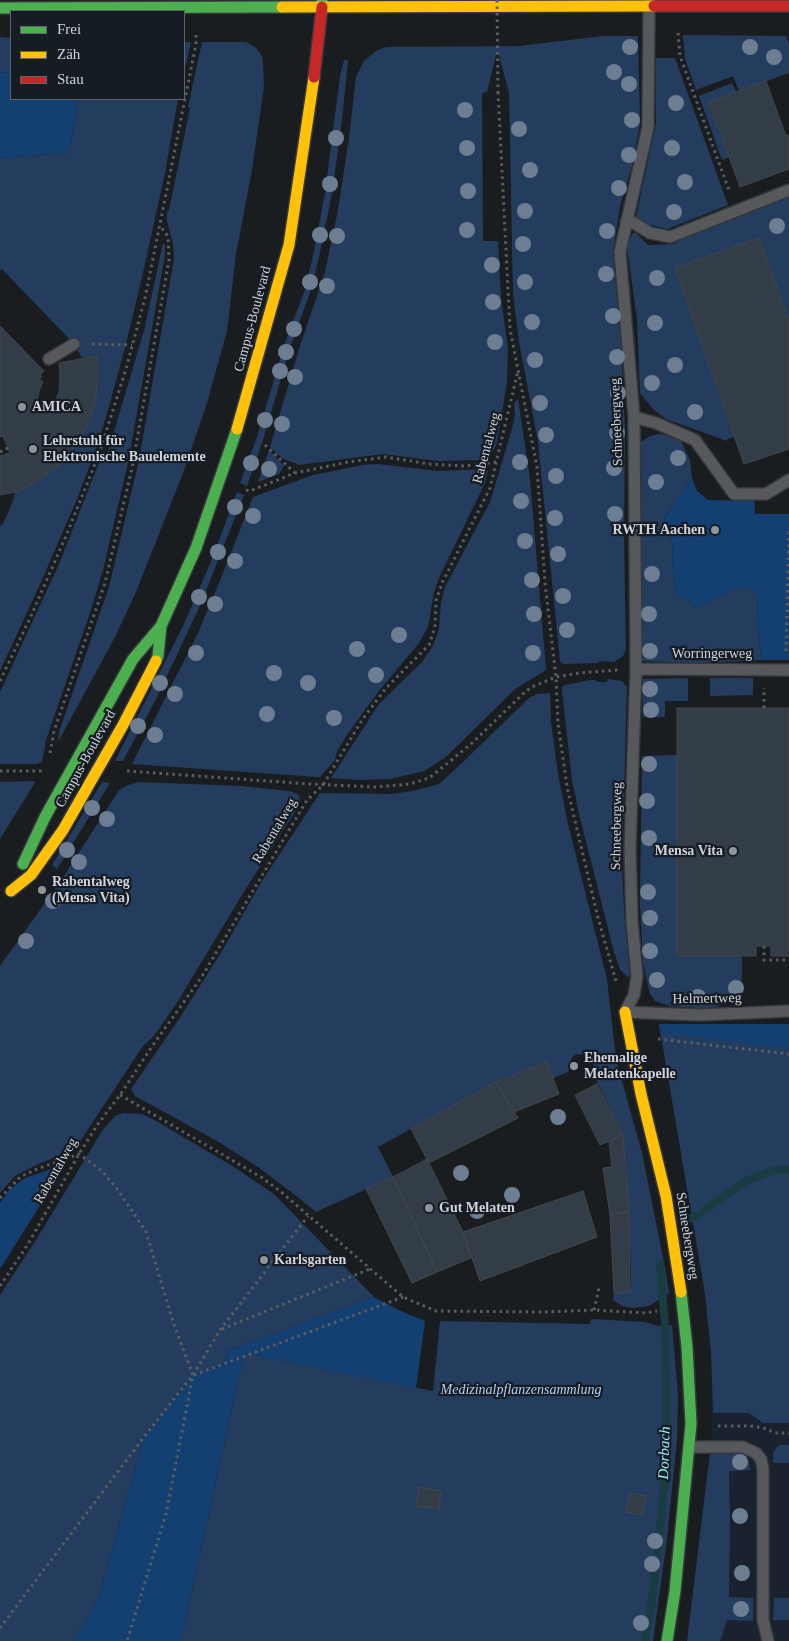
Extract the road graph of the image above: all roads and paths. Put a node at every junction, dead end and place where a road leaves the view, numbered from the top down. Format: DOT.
graph roads {
  1 [pos="497,0"];
  2 [pos="322,3"];
  3 [pos="678,5"];
  4 [pos="649,6"];
  5 [pos="789,6"];
  6 [pos="0,8"];
  7 [pos="196,44"];
  8 [pos="185,99"];
  9 [pos="185,100"];
  10 [pos="789,190"];
  11 [pos="736,210"];
  12 [pos="626,222"];
  13 [pos="159,228"];
  14 [pos="74,344"];
  15 [pos="132,345"];
  16 [pos="48,359"];
  17 [pos="518,371"];
  18 [pos="634,417"];
  19 [pos="265,445"];
  20 [pos="8,448"];
  21 [pos="0,452"];
  22 [pos="497,462"];
  23 [pos="295,473"];
  24 [pos="789,480"];
  25 [pos="250,491"];
  26 [pos="789,532"];
  27 [pos="161,626"];
  28 [pos="636,669"];
  29 [pos="787,670"];
  30 [pos="556,677"];
  31 [pos="0,681"];
  32 [pos="50,756"];
  33 [pos="0,771"];
  34 [pos="36,771"];
  35 [pos="121,771"];
  36 [pos="323,785"];
  37 [pos="764,946"];
  38 [pos="789,960"];
  39 [pos="789,1011"];
  40 [pos="625,1012"];
  41 [pos="630,1035"];
  42 [pos="789,1054"];
  43 [pos="120,1095"];
  44 [pos="78,1154"];
  45 [pos="0,1198"];
  46 [pos="308,1216"];
  47 [pos="370,1269"];
  48 [pos="0,1286"];
  49 [pos="599,1288"];
  50 [pos="403,1297"];
  51 [pos="594,1310"];
  52 [pos="645,1313"];
  53 [pos="220,1330"];
  54 [pos="193,1375"];
  55 [pos="689,1447"];
  56 [pos="0,1628"];
  57 [pos="127,1641"];
  58 [pos="667,1641"];
  59 [pos="768,1641"];
  1 -- 17 [label="path, bridge"];
  2 -- 4 [label="street"];
  2 -- 6 [label="street"];
  2 -- 27 [label="street, Campus-Boulevard"];
  3 -- 4 [label="street"];
  3 -- 5 [label="street"];
  3 -- 11 [label="path"];
  4 -- 12 [label="lane, Schneebergweg"];
  7 -- 8 [label="path"];
  9 -- 13 [label="path"];
  10 -- 11 [label="lane"];
  11 -- 12 [label="lane"];
  12 -- 18 [label="lane, Schneebergweg"];
  13 -- 15 [label="path"];
  13 -- 32 [label="path"];
  14 -- 15 [label="path"];
  14 -- 16 [label="lane"];
  15 -- 31 [label="path"];
  17 -- 22 [label="path, Rabentalweg"];
  17 -- 30 [label="path"];
  18 -- 24 [label="lane"];
  18 -- 28 [label="lane, Schneebergweg"];
  19 -- 23 [label="path"];
  20 -- 21 [label="path"];
  22 -- 23 [label="path"];
  22 -- 36 [label="path, Rabentalweg"];
  23 -- 25 [label="path"];
  26 -- 29 [label="path"];
  27 -- 27 [label="street, Campus-Boulevard"];
  28 -- 29 [label="lane, Worringerweg"];
  28 -- 30 [label="path"];
  28 -- 40 [label="lane, Schneebergweg"];
  30 -- 36 [label="path"];
  30 -- 40 [label="path"];
  33 -- 34 [label="path"];
  35 -- 36 [label="path"];
  36 -- 43 [label="path, Rabentalweg"];
  37 -- 38 [label="path"];
  39 -- 40 [label="lane, Helmertweg"];
  40 -- 41 [label="street, Schneebergweg"];
  41 -- 42 [label="path"];
  41 -- 55 [label="street, Schneebergweg"];
  43 -- 44 [label="path, Rabentalweg"];
  43 -- 46 [label="path"];
  44 -- 45 [label="path"];
  44 -- 48 [label="path, Rabentalweg"];
  44 -- 54 [label="path"];
  46 -- 47 [label="path"];
  46 -- 53 [label="path"];
  47 -- 50 [label="path"];
  47 -- 53 [label="path"];
  49 -- 51 [label="path"];
  50 -- 51 [label="path"];
  50 -- 54 [label="path"];
  51 -- 52 [label="path"];
  53 -- 54 [label="path"];
  54 -- 56 [label="path"];
  54 -- 57 [label="path"];
  55 -- 58 [label="street, Schneebergweg"];
  55 -- 59 [label="lane"];
}
